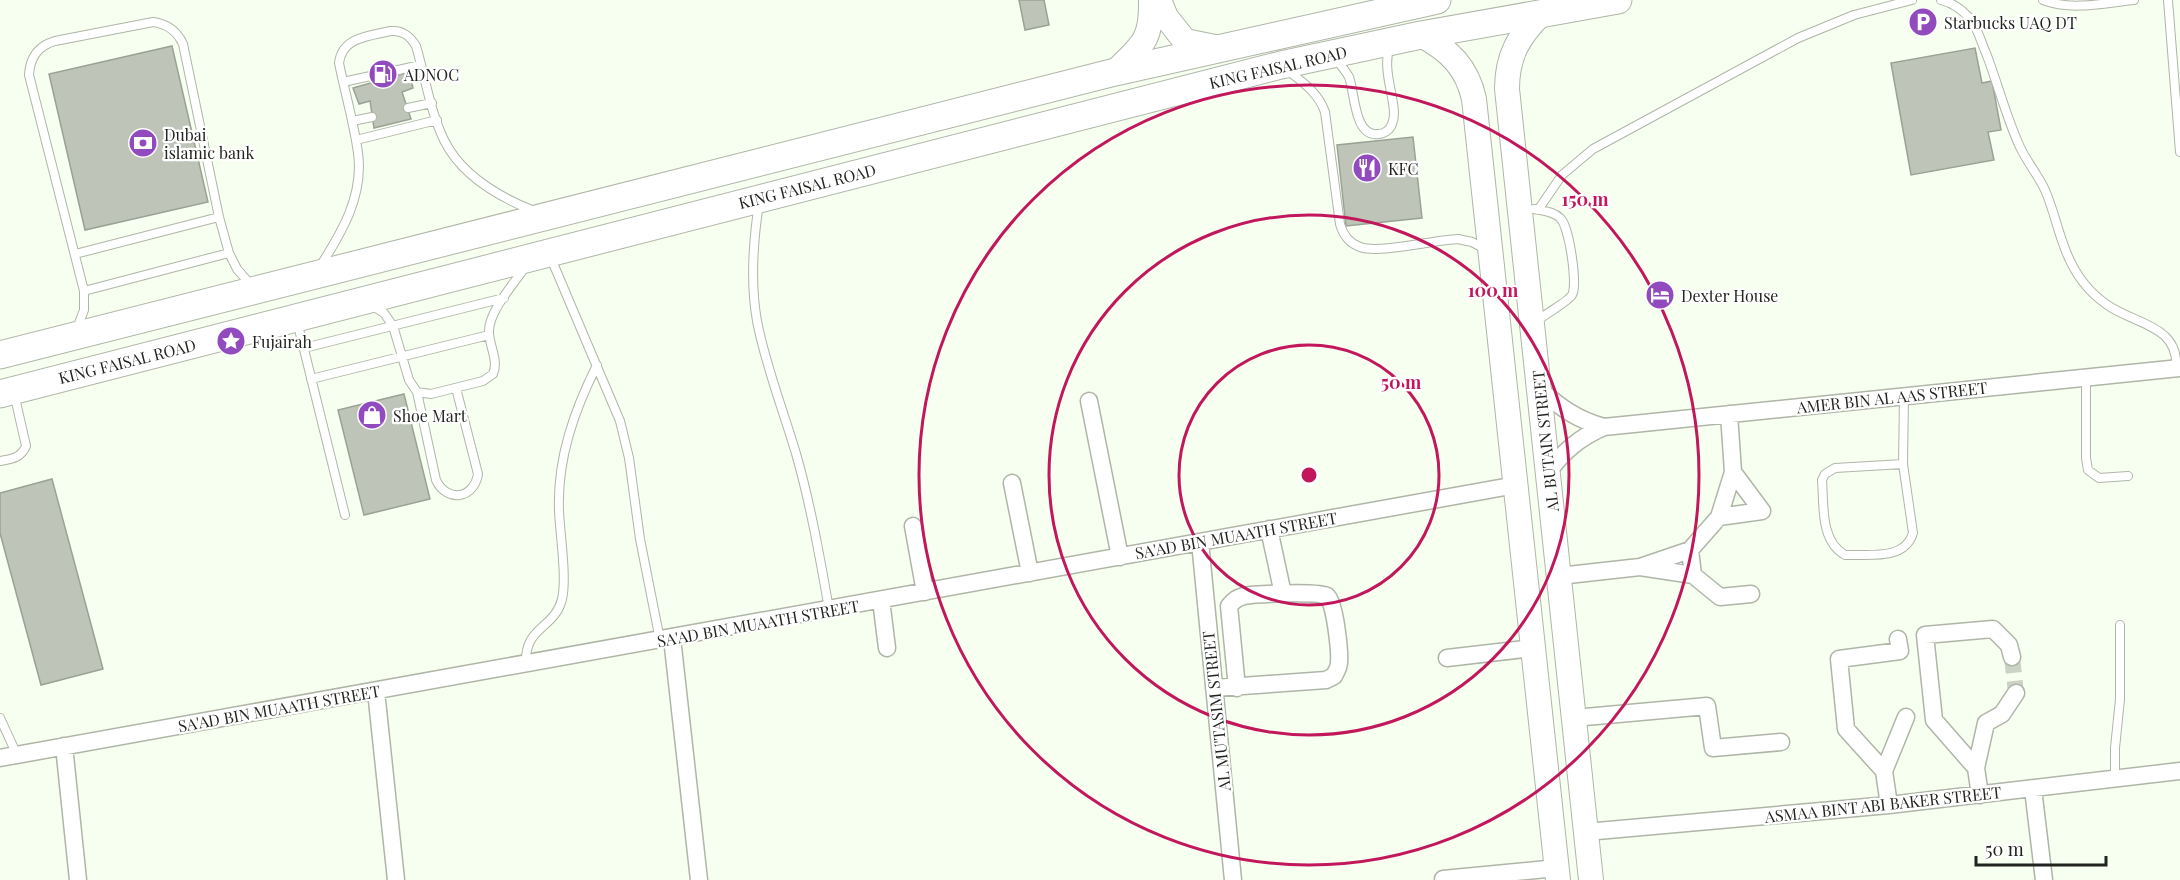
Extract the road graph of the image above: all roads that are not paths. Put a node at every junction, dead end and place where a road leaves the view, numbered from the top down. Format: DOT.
graph roads {
  1 [pos="1152,0"];
  2 [pos="1159,0"];
  3 [pos="1437,0"];
  4 [pos="1618,0"];
  5 [pos="1912,0"];
  6 [pos="1941,0"];
  7 [pos="2043,0"];
  8 [pos="2133,0"];
  9 [pos="2168,0"];
  10 [pos="1542,13"];
  11 [pos="1421,34"];
  12 [pos="1394,41"];
  13 [pos="1222,48"];
  14 [pos="1330,55"];
  15 [pos="421,65"];
  16 [pos="1281,65"];
  17 [pos="1115,72"];
  18 [pos="343,82"];
  19 [pos="432,103"];
  20 [pos="408,108"];
  21 [pos="372,117"];
  22 [pos="436,120"];
  23 [pos="352,121"];
  24 [pos="356,140"];
  25 [pos="2180,152"];
  26 [pos="1484,194"];
  27 [pos="760,198"];
  28 [pos="1529,207"];
  29 [pos="545,216"];
  30 [pos="219,217"];
  31 [pos="229,253"];
  32 [pos="75,254"];
  33 [pos="1491,254"];
  34 [pos="541,255"];
  35 [pos="315,274"];
  36 [pos="255,290"];
  37 [pos="84,291"];
  38 [pos="504,298"];
  39 [pos="363,301"];
  40 [pos="297,318"];
  41 [pos="1533,325"];
  42 [pos="393,326"];
  43 [pos="489,335"];
  44 [pos="73,336"];
  45 [pos="304,348"];
  46 [pos="0,355"];
  47 [pos="402,356"];
  48 [pos="597,365"];
  49 [pos="2178,368"];
  50 [pos="311,378"];
  51 [pos="2086,378"];
  52 [pos="456,388"];
  53 [pos="1539,389"];
  54 [pos="6,392"];
  55 [pos="417,392"];
  56 [pos="1904,396"];
  57 [pos="1089,401"];
  58 [pos="1730,414"];
  59 [pos="1604,427"];
  60 [pos="0,461"];
  61 [pos="1903,464"];
  62 [pos="1548,471"];
  63 [pos="1733,472"];
  64 [pos="2128,476"];
  65 [pos="1012,483"];
  66 [pos="1515,485"];
  67 [pos="345,515"];
  68 [pos="1719,517"];
  69 [pos="914,526"];
  70 [pos="1269,529"];
  71 [pos="1200,542"];
  72 [pos="1690,550"];
  73 [pos="1120,556"];
  74 [pos="1640,567"];
  75 [pos="1030,573"];
  76 [pos="1693,575"];
  77 [pos="1559,576"];
  78 [pos="925,592"];
  79 [pos="1283,594"];
  80 [pos="1751,594"];
  81 [pos="881,600"];
  82 [pos="829,610"];
  83 [pos="2120,625"];
  84 [pos="666,639"];
  85 [pos="1898,639"];
  86 [pos="887,648"];
  87 [pos="1533,648"];
  88 [pos="2012,657"];
  89 [pos="1447,658"];
  90 [pos="526,664"];
  91 [pos="1569,674"];
  92 [pos="1214,688"];
  93 [pos="1237,688"];
  94 [pos="376,691"];
  95 [pos="2016,693"];
  96 [pos="1906,717"];
  97 [pos="0,718"];
  98 [pos="1574,718"];
  99 [pos="1781,742"];
  100 [pos="64,746"];
  101 [pos="8,757"];
  102 [pos="1976,768"];
  103 [pos="1884,771"];
  104 [pos="2180,771"];
  105 [pos="2115,779"];
  106 [pos="2033,789"];
  107 [pos="1980,795"];
  108 [pos="1888,805"];
  109 [pos="1586,832"];
  110 [pos="1557,874"];
  111 [pos="1443,879"];
  112 [pos="78,880"];
  113 [pos="396,880"];
  114 [pos="699,880"];
  115 [pos="1233,880"];
  116 [pos="1591,880"];
  117 [pos="2044,880"];
  1 -- 17 [label="street"];
  2 -- 13 [label="street"];
  3 -- 13 [label="main road, KING FAISAL ROAD"];
  4 -- 10 [label="main road, KING FAISAL ROAD"];
  5 -- 28 [label="lane"];
  6 -- 49 [label="lane"];
  7 -- 8 [label="lane"];
  9 -- 25 [label="lane"];
  10 -- 11 [label="main road, KING FAISAL ROAD"];
  10 -- 28 [label="street, AL BUTAIN STREET"];
  11 -- 12 [label="main road, KING FAISAL ROAD"];
  11 -- 26 [label="street, AL BUTAIN STREET"];
  12 -- 14 [label="main road, KING FAISAL ROAD"];
  12 -- 14 [label="lane"];
  13 -- 17 [label="main road, KING FAISAL ROAD"];
  14 -- 16 [label="main road, KING FAISAL ROAD"];
  15 -- 18 [label="lane"];
  15 -- 18 [label="lane"];
  15 -- 19 [label="lane"];
  16 -- 27 [label="main road, KING FAISAL ROAD"];
  16 -- 33 [label="lane"];
  17 -- 29 [label="main road, KING FAISAL ROAD"];
  18 -- 23 [label="lane"];
  19 -- 20 [label="lane"];
  19 -- 22 [label="lane"];
  21 -- 23 [label="lane"];
  22 -- 24 [label="lane"];
  22 -- 29 [label="lane"];
  23 -- 24 [label="lane"];
  24 -- 35 [label="lane"];
  26 -- 28 [label="street"];
  26 -- 33 [label="street, AL BUTAIN STREET"];
  27 -- 34 [label="main road, KING FAISAL ROAD"];
  27 -- 82 [label="lane"];
  28 -- 41 [label="street, AL BUTAIN STREET"];
  28 -- 41 [label="lane"];
  29 -- 35 [label="main road, KING FAISAL ROAD"];
  30 -- 31 [label="lane"];
  30 -- 32 [label="lane"];
  30 -- 32 [label="lane"];
  31 -- 36 [label="lane"];
  31 -- 37 [label="lane"];
  32 -- 37 [label="lane"];
  33 -- 66 [label="street, AL BUTAIN STREET"];
  34 -- 38 [label="lane"];
  34 -- 39 [label="main road, KING FAISAL ROAD"];
  34 -- 48 [label="lane"];
  35 -- 36 [label="main road, KING FAISAL ROAD"];
  36 -- 44 [label="main road, KING FAISAL ROAD"];
  37 -- 44 [label="lane"];
  38 -- 42 [label="lane"];
  38 -- 43 [label="lane"];
  39 -- 40 [label="main road, KING FAISAL ROAD"];
  39 -- 42 [label="lane"];
  40 -- 45 [label="lane"];
  40 -- 54 [label="main road, KING FAISAL ROAD"];
  41 -- 53 [label="street, AL BUTAIN STREET"];
  42 -- 45 [label="lane"];
  42 -- 47 [label="lane"];
  43 -- 47 [label="lane"];
  43 -- 52 [label="lane"];
  44 -- 46 [label="main road, KING FAISAL ROAD"];
  45 -- 50 [label="lane"];
  47 -- 50 [label="lane"];
  47 -- 55 [label="lane"];
  48 -- 84 [label="lane"];
  48 -- 90 [label="lane"];
  49 -- 51 [label="street, AMER BIN AL AAS STREET"];
  50 -- 67 [label="lane"];
  51 -- 56 [label="street, AMER BIN AL AAS STREET"];
  51 -- 64 [label="lane"];
  52 -- 55 [label="lane"];
  52 -- 55 [label="lane"];
  53 -- 59 [label="street, AMER BIN AL AAS STREET"];
  53 -- 62 [label="street, AL BUTAIN STREET"];
  54 -- 60 [label="lane"];
  56 -- 58 [label="street, AMER BIN AL AAS STREET"];
  56 -- 61 [label="lane"];
  57 -- 73 [label="street"];
  58 -- 59 [label="street, AMER BIN AL AAS STREET"];
  58 -- 63 [label="street"];
  59 -- 62 [label="street, AMER BIN AL AAS STREET"];
  61 -- 61 [label="lane"];
  62 -- 77 [label="street, AL BUTAIN STREET"];
  63 -- 68 [label="street"];
  63 -- 68 [label="street"];
  65 -- 75 [label="street"];
  66 -- 70 [label="street, SA'AD BIN MUAATH STREET"];
  66 -- 87 [label="street, AL BUTAIN STREET"];
  68 -- 72 [label="street"];
  69 -- 78 [label="street"];
  70 -- 71 [label="street, SA'AD BIN MUAATH STREET"];
  70 -- 79 [label="street"];
  71 -- 73 [label="street, SA'AD BIN MUAATH STREET"];
  71 -- 92 [label="street, AL MU'TASIM STREET"];
  72 -- 74 [label="street"];
  72 -- 76 [label="street"];
  73 -- 75 [label="street, SA'AD BIN MUAATH STREET"];
  74 -- 76 [label="street"];
  74 -- 77 [label="street"];
  75 -- 78 [label="street, SA'AD BIN MUAATH STREET"];
  76 -- 80 [label="street"];
  77 -- 91 [label="street, AL BUTAIN STREET"];
  78 -- 81 [label="street, SA'AD BIN MUAATH STREET"];
  79 -- 93 [label="street"];
  79 -- 93 [label="street"];
  81 -- 82 [label="street, SA'AD BIN MUAATH STREET"];
  81 -- 86 [label="street"];
  82 -- 84 [label="street, SA'AD BIN MUAATH STREET"];
  83 -- 105 [label="lane"];
  84 -- 90 [label="street, SA'AD BIN MUAATH STREET"];
  84 -- 114 [label="street"];
  85 -- 103 [label="street"];
  87 -- 89 [label="street"];
  87 -- 91 [label="street"];
  87 -- 110 [label="street, AL BUTAIN STREET"];
  88 -- 102 [label="street"];
  90 -- 94 [label="street, SA'AD BIN MUAATH STREET"];
  91 -- 98 [label="street, AL BUTAIN STREET"];
  92 -- 93 [label="street"];
  92 -- 115 [label="street, AL MU'TASIM STREET"];
  94 -- 100 [label="street, SA'AD BIN MUAATH STREET"];
  94 -- 113 [label="street"];
  95 -- 102 [label="street"];
  96 -- 103 [label="street"];
  97 -- 101 [label="lane"];
  98 -- 99 [label="street"];
  98 -- 109 [label="street, AL BUTAIN STREET"];
  100 -- 101 [label="street, SA'AD BIN MUAATH STREET"];
  100 -- 112 [label="street"];
  102 -- 107 [label="street"];
  103 -- 108 [label="street"];
  104 -- 105 [label="street, ASMAA BINT ABI BAKER STREET"];
  105 -- 106 [label="street, ASMAA BINT ABI BAKER STREET"];
  106 -- 107 [label="street, ASMAA BINT ABI BAKER STREET"];
  106 -- 117 [label="street"];
  107 -- 108 [label="street, ASMAA BINT ABI BAKER STREET"];
  108 -- 109 [label="street, ASMAA BINT ABI BAKER STREET"];
  109 -- 116 [label="street, AL BUTAIN STREET"];
  110 -- 111 [label="street"];
}
